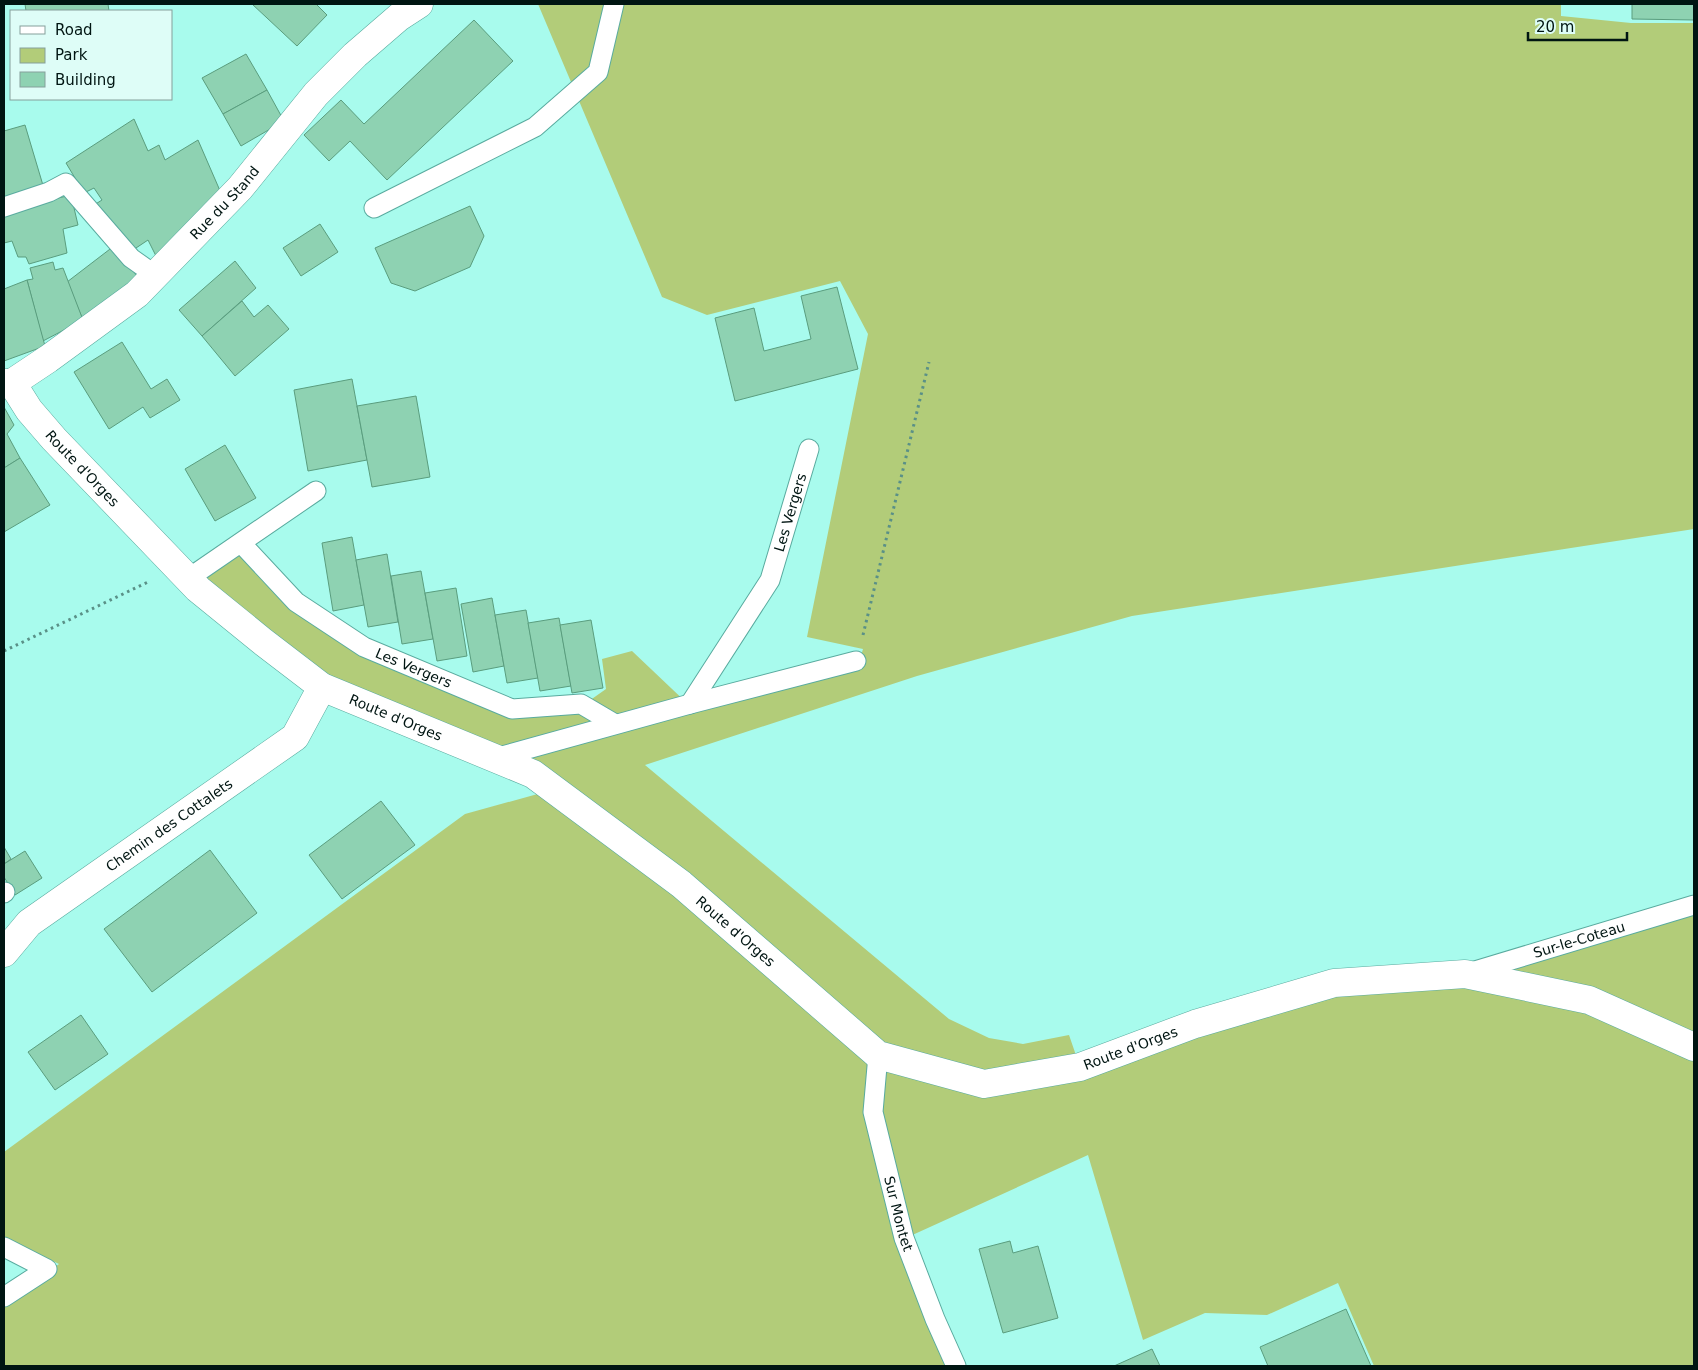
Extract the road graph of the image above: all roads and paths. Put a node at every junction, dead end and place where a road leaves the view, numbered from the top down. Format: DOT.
graph roads {
  1 [pos="419,4"];
  2 [pos="614,4"];
  3 [pos="4,207"];
  4 [pos="374,208"];
  5 [pos="155,275"];
  6 [pos="929,362"];
  7 [pos="8,383"];
  8 [pos="809,449"];
  9 [pos="316,491"];
  10 [pos="241,542"];
  11 [pos="183,573"];
  12 [pos="4,651"];
  13 [pos="856,661"];
  14 [pos="322,686"];
  15 [pos="690,704"];
  16 [pos="615,724"];
  17 [pos="495,758"];
  18 [pos="1694,905"];
  19 [pos="4,953"];
  20 [pos="1465,974"];
  21 [pos="1694,1047"];
  22 [pos="878,1055"];
  23 [pos="4,1247"];
  24 [pos="4,1297"];
  25 [pos="956,1366"];
  1 -- 5 [label="street, Rue du Stand"];
  2 -- 4 [label="lane"];
  3 -- 5 [label="lane"];
  5 -- 7 [label="street, Rue du Stand"];
  6 -- 13 [label="path"];
  7 -- 11 [label="street, Route d'Orges"];
  8 -- 15 [label="lane, Les Vergers"];
  9 -- 10 [label="lane"];
  10 -- 11 [label="lane"];
  10 -- 16 [label="lane, Les Vergers"];
  11 -- 12 [label="path"];
  11 -- 14 [label="street, Route d'Orges"];
  13 -- 15 [label="lane"];
  14 -- 17 [label="street, Route d'Orges"];
  14 -- 19 [label="street, Chemin des Cottalets"];
  15 -- 16 [label="lane"];
  16 -- 17 [label="lane"];
  17 -- 22 [label="street, Route d'Orges"];
  18 -- 20 [label="lane, Sur-le-Coteau"];
  20 -- 21 [label="street, Route d'Orges"];
  20 -- 22 [label="street, Route d'Orges"];
  22 -- 25 [label="lane, Sur Montet"];
  23 -- 24 [label="lane"];
}
